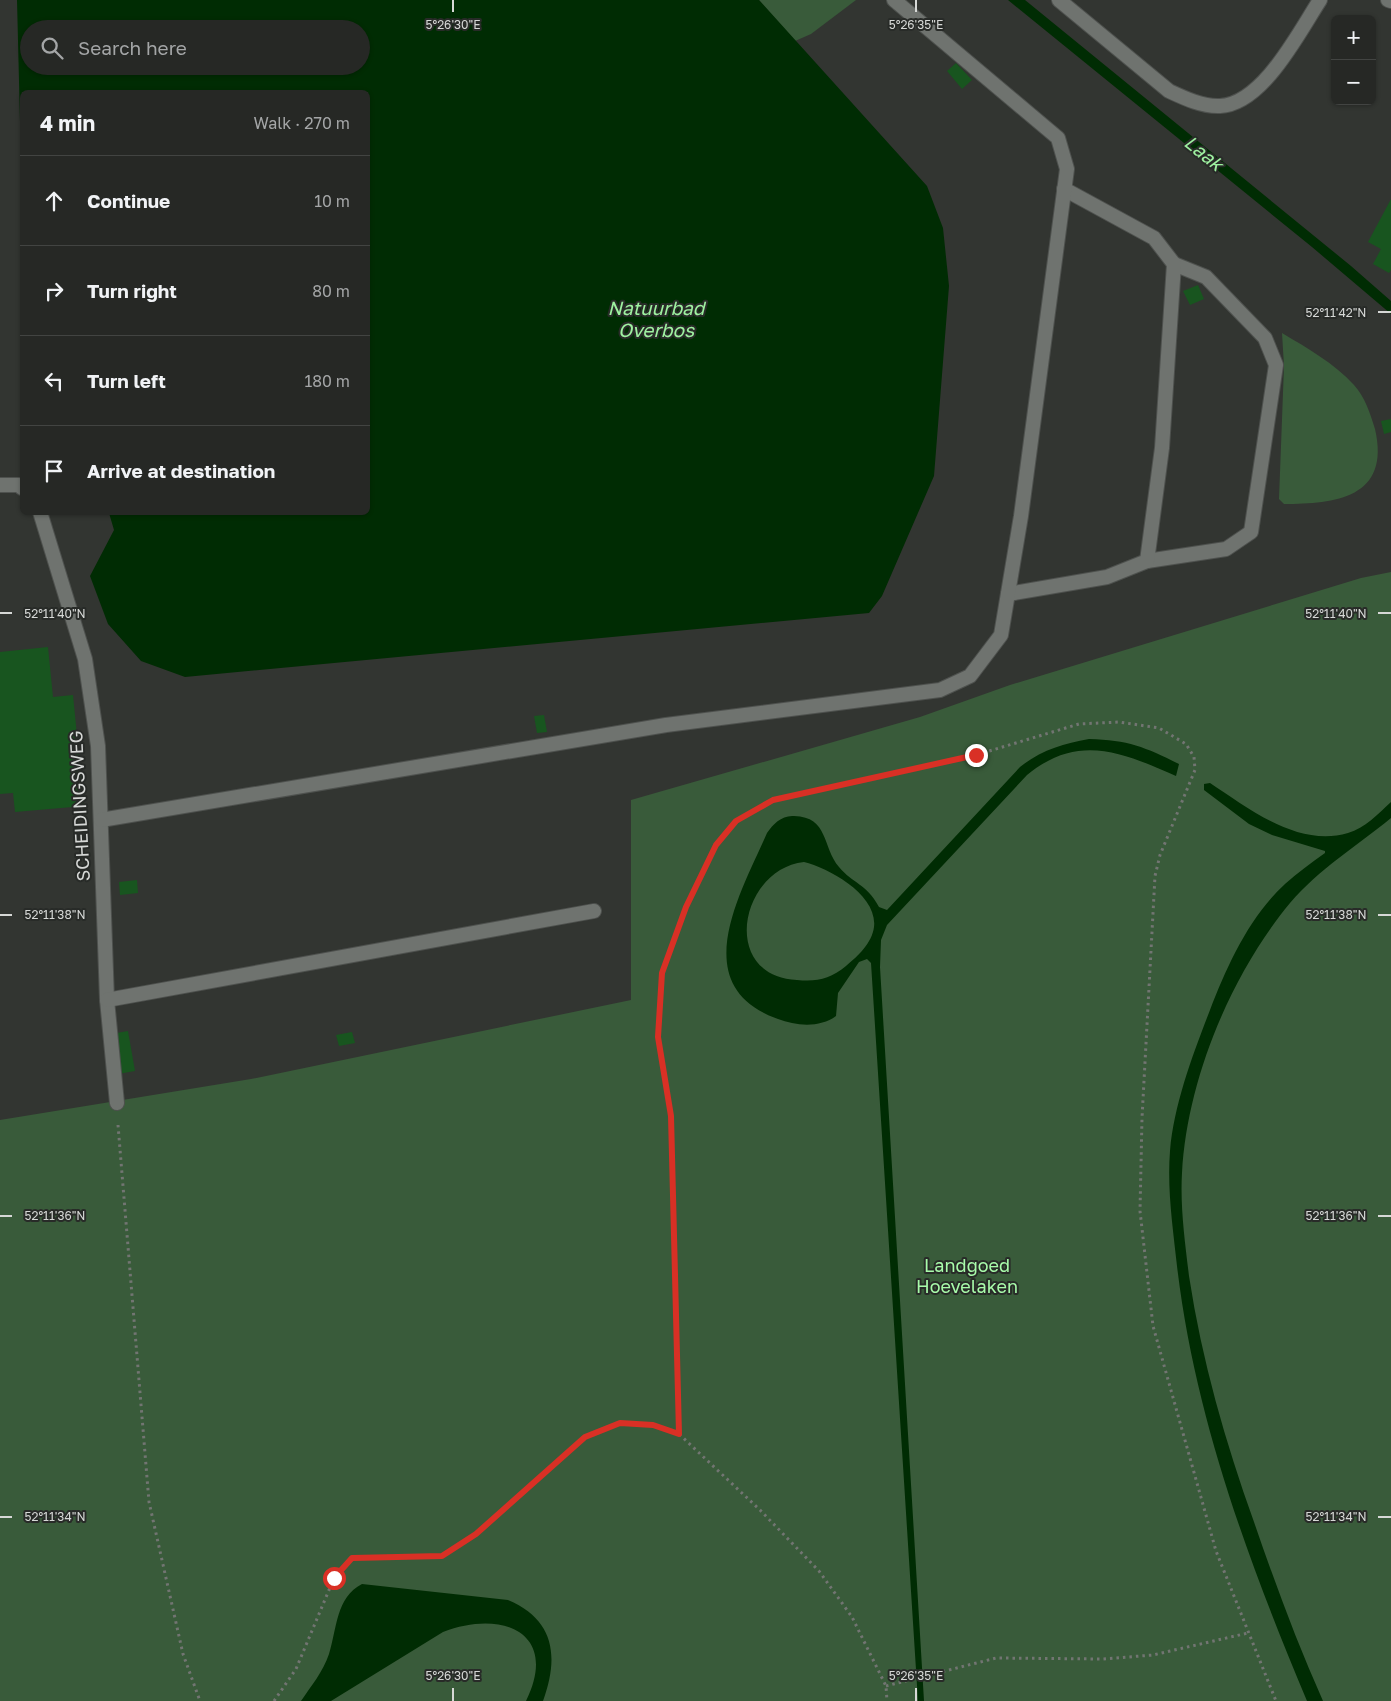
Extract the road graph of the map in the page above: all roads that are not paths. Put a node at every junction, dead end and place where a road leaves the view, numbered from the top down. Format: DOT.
graph roads {
  1 [pos="894,0"];
  2 [pos="1059,0"];
  3 [pos="1320,0"];
  4 [pos="1064,189"];
  5 [pos="1174,264"];
  6 [pos="0,484"];
  7 [pos="20,486"];
  8 [pos="41,515"];
  9 [pos="1146,561"];
  10 [pos="1008,594"];
  11 [pos="101,820"];
  12 [pos="594,911"];
  13 [pos="107,1000"];
  14 [pos="117,1103"];
  1 -- 4 [label="street"];
  2 -- 3 [label="street"];
  4 -- 5 [label="street"];
  4 -- 10 [label="street"];
  5 -- 9 [label="street"];
  5 -- 9 [label="street"];
  6 -- 7 [label="street"];
  8 -- 11 [label="street, SCHEIDINGSWEG"];
  9 -- 10 [label="street"];
  10 -- 11 [label="street"];
  11 -- 13 [label="street, SCHEIDINGSWEG"];
  12 -- 13 [label="street"];
  13 -- 14 [label="street, SCHEIDINGSWEG"];
}
